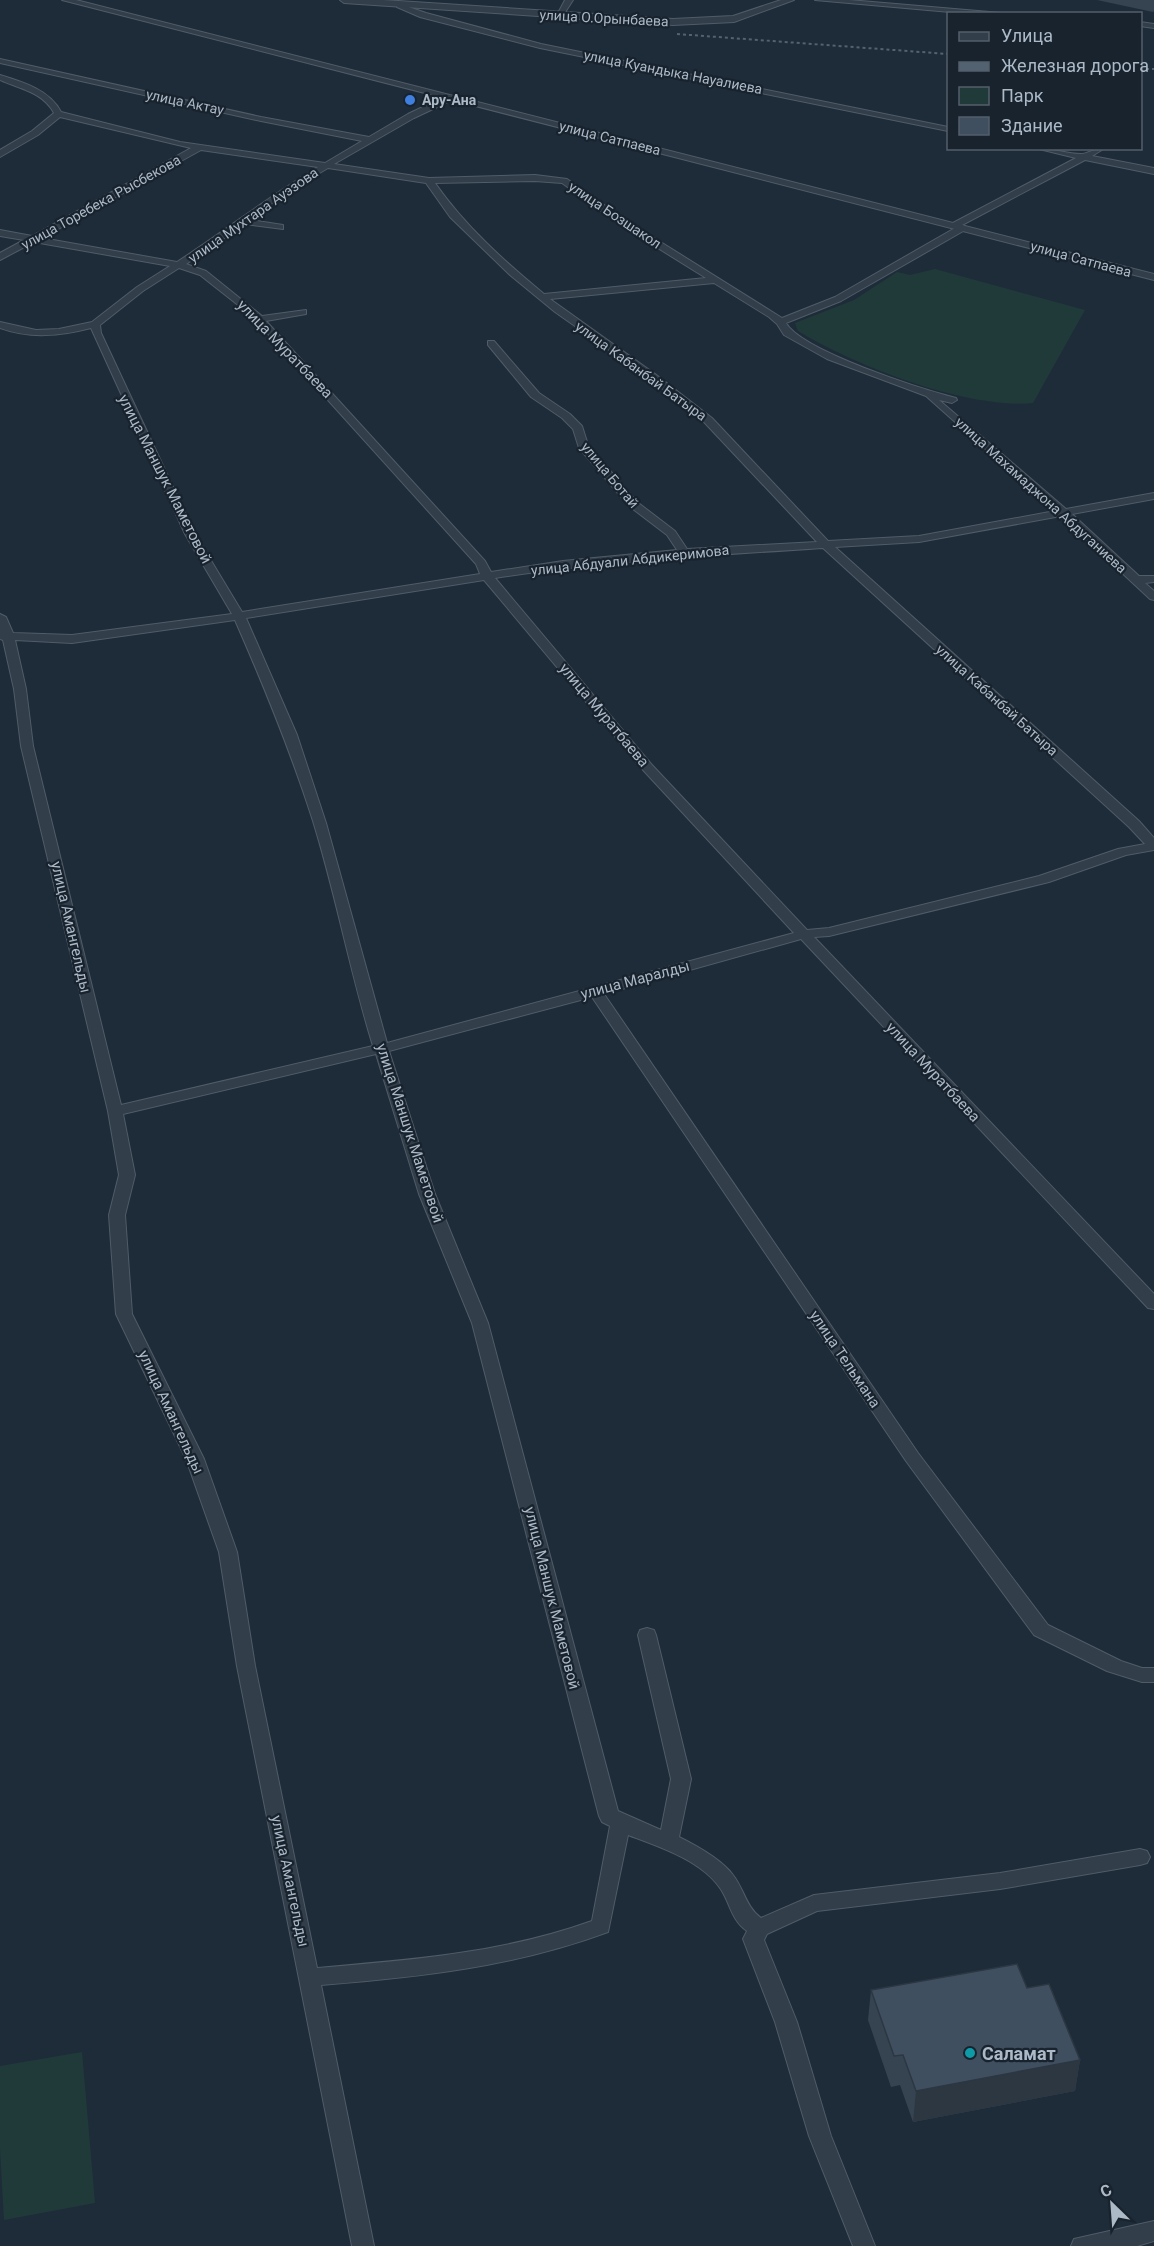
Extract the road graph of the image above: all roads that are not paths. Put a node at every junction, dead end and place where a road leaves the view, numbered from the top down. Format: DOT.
graph roads {
  1 [pos="66,0"];
  2 [pos="344,0"];
  3 [pos="569,0"];
  4 [pos="790,0"];
  5 [pos="819,0"];
  6 [pos="82,1"];
  7 [pos="404,2"];
  8 [pos="983,12"];
  9 [pos="559,15"];
  10 [pos="2,64"];
  11 [pos="0,77"];
  12 [pos="449,98"];
  13 [pos="58,114"];
  14 [pos="947,129"];
  15 [pos="370,140"];
  16 [pos="201,146"];
  17 [pos="1048,150"];
  18 [pos="1098,150"];
  19 [pos="0,154"];
  20 [pos="1086,158"];
  21 [pos="326,165"];
  22 [pos="1154,171"];
  23 [pos="429,180"];
  24 [pos="243,221"];
  25 [pos="280,227"];
  26 [pos="958,227"];
  27 [pos="0,233"];
  28 [pos="34,239"];
  29 [pos="0,257"];
  30 [pos="180,265"];
  31 [pos="1154,277"];
  32 [pos="713,280"];
  33 [pos="543,297"];
  34 [pos="303,312"];
  35 [pos="260,319"];
  36 [pos="781,322"];
  37 [pos="95,324"];
  38 [pos="0,325"];
  39 [pos="491,343"];
  40 [pos="926,393"];
  41 [pos="952,400"];
  42 [pos="1154,496"];
  43 [pos="1064,513"];
  44 [pos="825,544"];
  45 [pos="684,553"];
  46 [pos="487,576"];
  47 [pos="1154,579"];
  48 [pos="1136,580"];
  49 [pos="1154,597"];
  50 [pos="239,616"];
  51 [pos="0,617"];
  52 [pos="4,636"];
  53 [pos="1154,846"];
  54 [pos="805,934"];
  55 [pos="595,991"];
  56 [pos="382,1047"];
  57 [pos="115,1112"];
  58 [pos="1146,1285"];
  59 [pos="1154,1304"];
  60 [pos="647,1635"];
  61 [pos="1148,1675"];
  62 [pos="620,1823"];
  63 [pos="668,1842"];
  64 [pos="1140,1857"];
  65 [pos="760,1928"];
  66 [pos="309,1977"];
  67 [pos="1154,2231"];
  68 [pos="1117,2243"];
  69 [pos="363,2246"];
  70 [pos="864,2246"];
  71 [pos="1082,2246"];
  1 -- 6 [label="street, улица Сатпаева"];
  2 -- 7 [label="street, улица О.Орынбаева"];
  3 -- 9 [label="street"];
  4 -- 9 [label="street, улица О.Орынбаева"];
  5 -- 8 [label="street"];
  6 -- 12 [label="street, улица Сатпаева"];
  7 -- 9 [label="street, улица О.Орынбаева"];
  7 -- 14 [label="street, улица Куандыка Науалиева"];
  10 -- 15 [label="street, улица Актау"];
  11 -- 13 [label="street"];
  12 -- 15 [label="street, улица Мухтара Ауэзова"];
  12 -- 26 [label="street, улица Сатпаева"];
  13 -- 16 [label="street"];
  13 -- 19 [label="street"];
  15 -- 21 [label="street, улица Мухтара Ауэзова"];
  16 -- 21 [label="street"];
  16 -- 28 [label="street, улица Торебека Рысбекова"];
  17 -- 20 [label="street"];
  18 -- 20 [label="street"];
  20 -- 22 [label="street"];
  20 -- 26 [label="street"];
  21 -- 23 [label="street"];
  21 -- 24 [label="street, улица Мухтара Ауэзова"];
  23 -- 32 [label="street, улица Бозшакол"];
  23 -- 33 [label="street, улица Кабанбай Батыра"];
  24 -- 25 [label="street"];
  24 -- 30 [label="street, улица Мухтара Ауэзова"];
  26 -- 31 [label="street, улица Сатпаева"];
  26 -- 36 [label="street"];
  27 -- 28 [label="street, улица Муратбаева"];
  28 -- 29 [label="street, улица Торебека Рысбекова"];
  28 -- 30 [label="street, улица Муратбаева"];
  30 -- 35 [label="street, улица Муратбаева"];
  30 -- 37 [label="street, улица Мухтара Ауэзова"];
  32 -- 33 [label="street"];
  32 -- 36 [label="street, улица Бозшакол"];
  33 -- 44 [label="street, улица Кабанбай Батыра"];
  34 -- 35 [label="street"];
  35 -- 46 [label="street, улица Муратбаева"];
  36 -- 40 [label="street, улица Бозшакол"];
  37 -- 38 [label="street"];
  37 -- 50 [label="street, улица Маншук Маметовой"];
  39 -- 45 [label="street, улица Ботай"];
  40 -- 41 [label="street"];
  40 -- 43 [label="street, улица Махамаджона Абдуганиева"];
  42 -- 43 [label="street, улица Абдуали Абдикеримова"];
  43 -- 44 [label="street, улица Абдуали Абдикеримова"];
  43 -- 48 [label="street, улица Махамаджона Абдуганиева"];
  44 -- 45 [label="street, улица Абдуали Абдикеримова"];
  44 -- 53 [label="street, улица Кабанбай Батыра"];
  45 -- 46 [label="street, улица Абдуали Абдикеримова"];
  46 -- 50 [label="street, улица Абдуали Абдикеримова"];
  46 -- 54 [label="street, улица Муратбаева"];
  47 -- 48 [label="street"];
  48 -- 49 [label="street, улица Махамаджона Абдуганиева"];
  50 -- 52 [label="street, улица Абдуали Абдикеримова"];
  50 -- 56 [label="street, улица Маншук Маметовой"];
  51 -- 52 [label="street, улица Амангельды"];
  52 -- 57 [label="street, улица Амангельды"];
  53 -- 54 [label="street, улица Маралды"];
  54 -- 55 [label="street, улица Маралды"];
  54 -- 58 [label="street, улица Муратбаева"];
  55 -- 56 [label="street, улица Маралды"];
  55 -- 61 [label="street, улица Тельмана"];
  56 -- 57 [label="street, улица Маралды"];
  56 -- 62 [label="street, улица Маншук Маметовой"];
  57 -- 66 [label="street, улица Амангельды"];
  58 -- 59 [label="street, улица Муратбаева"];
  60 -- 63 [label="street"];
  62 -- 63 [label="street"];
  62 -- 66 [label="street"];
  63 -- 65 [label="street"];
  64 -- 65 [label="street"];
  65 -- 70 [label="street"];
  66 -- 69 [label="street, улица Амангельды"];
  67 -- 68 [label="street"];
  68 -- 71 [label="street"];
}
